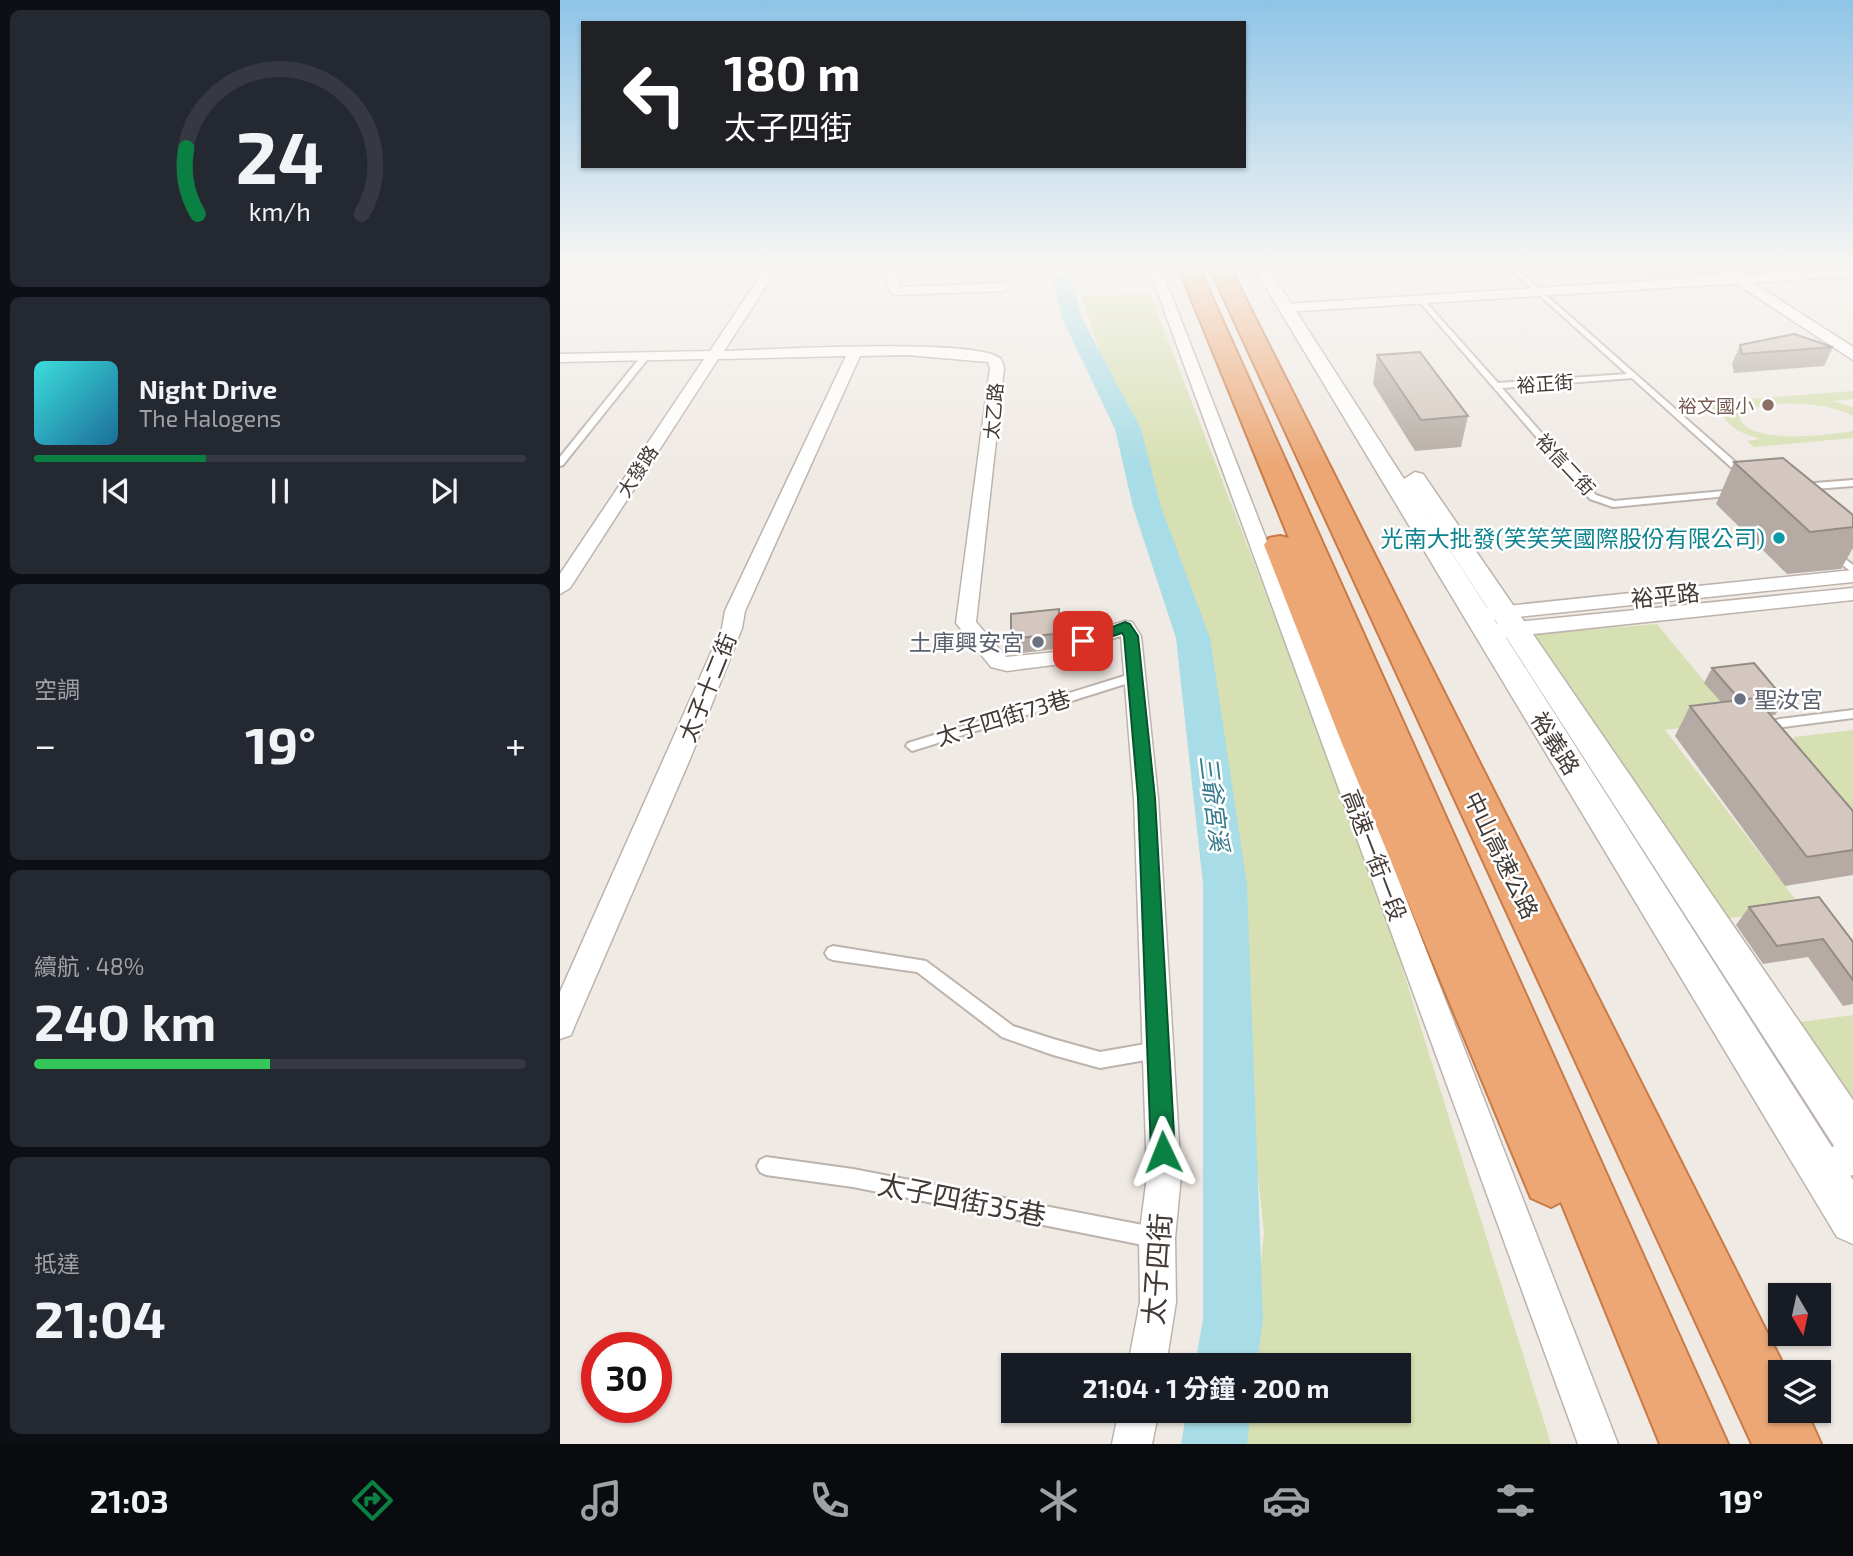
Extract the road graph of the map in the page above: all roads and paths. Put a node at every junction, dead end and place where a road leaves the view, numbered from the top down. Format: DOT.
graph roads {
  1 [pos="728,333"];
  2 [pos="1179,333"];
  3 [pos="1195,333"];
  4 [pos="1217,333"];
  5 [pos="1258,333"];
  6 [pos="1309,333"];
  7 [pos="1450,333"];
  8 [pos="1586,333"];
  9 [pos="1822,333"];
  10 [pos="1834,333"];
  11 [pos="1853,345"];
  12 [pos="856,351"];
  13 [pos="714,354"];
  14 [pos="1853,355"];
  15 [pos="646,356"];
  16 [pos="560,358"];
  17 [pos="1634,376"];
  18 [pos="1496,386"];
  19 [pos="560,463"];
  20 [pos="1754,482"];
  21 [pos="1853,483"];
  22 [pos="1789,488"];
  23 [pos="1749,492"];
  24 [pos="1823,544"];
  25 [pos="1853,570"];
  26 [pos="1853,576"];
  27 [pos="560,588"];
  28 [pos="1853,594"];
  29 [pos="1496,622"];
  30 [pos="980,640"];
  31 [pos="1134,677"];
  32 [pos="1853,714"];
  33 [pos="912,746"];
  34 [pos="1780,750"];
  35 [pos="833,953"];
  36 [pos="560,1024"];
  37 [pos="1157,1050"];
  38 [pos="1853,1137"];
  39 [pos="1853,1158"];
  40 [pos="766,1166"];
  41 [pos="1819,1166"];
  42 [pos="1853,1221"];
  43 [pos="1157,1238"];
  44 [pos="1149,1353"];
  45 [pos="1136,1423"];
  46 [pos="1132,1444"];
  47 [pos="1598,1444"];
  48 [pos="1672,1444"];
  49 [pos="1694,1444"];
  50 [pos="1787,1444"];
  1 -- 13 [label="street"];
  2 -- 47 [label="street, 高速一街一段"];
  3 -- 48 [label="highway"];
  4 -- 49 [label="highway"];
  5 -- 50 [label="highway, 中山高速公路"];
  6 -- 29 [label="street, 裕義路"];
  7 -- 18 [label="lane, 裕信二街"];
  8 -- 17 [label="lane"];
  9 -- 14 [label="street"];
  10 -- 11 [label="street"];
  12 -- 13 [label="street, 太乙路"];
  12 -- 30 [label="street, 太乙路"];
  12 -- 36 [label="street, 太子十二街"];
  13 -- 15 [label="street, 太乙路"];
  13 -- 27 [label="street, 大發路"];
  15 -- 16 [label="street, 太乙路"];
  15 -- 19 [label="lane"];
  17 -- 18 [label="lane, 裕正街"];
  17 -- 20 [label="lane"];
  18 -- 23 [label="lane, 裕信二街"];
  21 -- 22 [label="lane"];
  24 -- 25 [label="lane"];
  26 -- 29 [label="street, 裕平路"];
  28 -- 29 [label="street, 裕平路"];
  29 -- 38 [label="street, 裕義路"];
  29 -- 41 [label="street, 裕義路"];
  30 -- 31 [label="street, 太子四街"];
  31 -- 33 [label="lane, 太子四街73巷"];
  31 -- 37 [label="street, 太子四街"];
  32 -- 34 [label="lane"];
  35 -- 37 [label="lane"];
  37 -- 43 [label="street, 太子四街"];
  39 -- 41 [label="street"];
  40 -- 43 [label="lane, 太子四街35巷"];
  41 -- 42 [label="street, 裕義路"];
  43 -- 44 [label="street, 太子四街"];
  45 -- 46 [label="street"];
}
